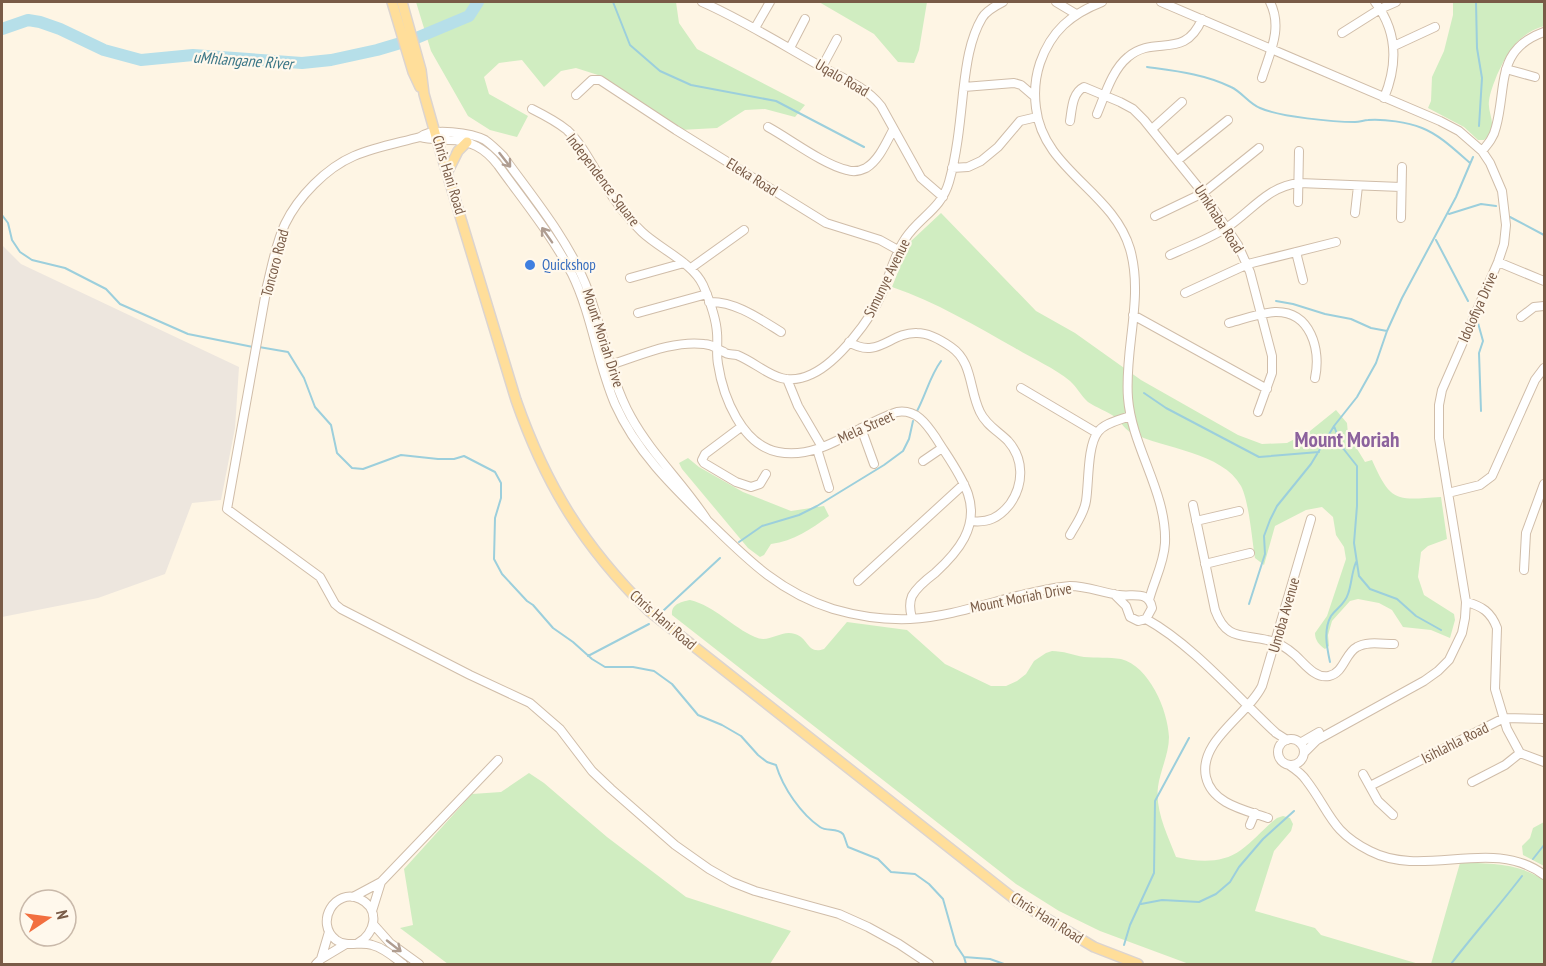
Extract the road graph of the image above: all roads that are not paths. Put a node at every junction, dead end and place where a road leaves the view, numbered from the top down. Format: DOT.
graph roads {
  1 [pos="392,2"];
  2 [pos="402,2"];
  3 [pos="702,2"];
  4 [pos="770,2"];
  5 [pos="1003,2"];
  6 [pos="1056,2"];
  7 [pos="1102,2"];
  8 [pos="1161,2"];
  9 [pos="1270,2"];
  10 [pos="1396,2"];
  11 [pos="721,5"];
  12 [pos="1378,5"];
  13 [pos="1076,14"];
  14 [pos="805,19"];
  15 [pos="1202,19"];
  16 [pos="1435,27"];
  17 [pos="755,28"];
  18 [pos="1545,32"];
  19 [pos="1342,33"];
  20 [pos="837,39"];
  21 [pos="1394,46"];
  22 [pos="790,48"];
  23 [pos="1271,49"];
  24 [pos="822,67"];
  25 [pos="1506,69"];
  26 [pos="417,71"];
  27 [pos="1535,77"];
  28 [pos="1262,78"];
  29 [pos="964,87"];
  30 [pos="1106,94"];
  31 [pos="576,95"];
  32 [pos="1035,97"];
  33 [pos="1384,98"];
  34 [pos="1182,102"];
  35 [pos="532,109"];
  36 [pos="1097,114"];
  37 [pos="1037,117"];
  38 [pos="1228,120"];
  39 [pos="1070,121"];
  40 [pos="768,128"];
  41 [pos="1152,129"];
  42 [pos="894,130"];
  43 [pos="436,135"];
  44 [pos="467,142"];
  45 [pos="1259,147"];
  46 [pos="1299,151"];
  47 [pos="1482,151"];
  48 [pos="1178,160"];
  49 [pos="1402,167"];
  50 [pos="952,168"];
  51 [pos="447,173"];
  52 [pos="1299,183"];
  53 [pos="1358,186"];
  54 [pos="1401,187"];
  55 [pos="1203,193"];
  56 [pos="943,197"];
  57 [pos="1298,202"];
  58 [pos="1355,213"];
  59 [pos="1155,216"];
  60 [pos="1401,218"];
  61 [pos="1227,227"];
  62 [pos="744,230"];
  63 [pos="1336,242"];
  64 [pos="898,250"];
  65 [pos="1296,252"];
  66 [pos="1170,255"];
  67 [pos="1498,262"];
  68 [pos="1248,264"];
  69 [pos="687,265"];
  70 [pos="630,278"];
  71 [pos="1303,280"];
  72 [pos="1545,281"];
  73 [pos="1185,293"];
  74 [pos="708,298"];
  75 [pos="1545,306"];
  76 [pos="638,313"];
  77 [pos="1133,315"];
  78 [pos="1262,315"];
  79 [pos="1521,316"];
  80 [pos="1229,323"];
  81 [pos="781,332"];
  82 [pos="849,342"];
  83 [pos="716,346"];
  84 [pos="612,365"];
  85 [pos="603,368"];
  86 [pos="1545,368"];
  87 [pos="1316,378"];
  88 [pos="787,379"];
  89 [pos="1022,388"];
  90 [pos="1267,389"];
  91 [pos="1258,412"];
  92 [pos="1130,416"];
  93 [pos="741,427"];
  94 [pos="861,428"];
  95 [pos="1097,433"];
  96 [pos="820,448"];
  97 [pos="942,448"];
  98 [pos="923,460"];
  99 [pos="874,464"];
  100 [pos="765,474"];
  101 [pos="964,484"];
  102 [pos="1545,484"];
  103 [pos="829,488"];
  104 [pos="1448,493"];
  105 [pos="1193,505"];
  106 [pos="1239,511"];
  107 [pos="1311,519"];
  108 [pos="707,520"];
  109 [pos="971,520"];
  110 [pos="1196,521"];
  111 [pos="1070,534"];
  112 [pos="1250,553"];
  113 [pos="1205,564"];
  114 [pos="1524,570"];
  115 [pos="858,581"];
  116 [pos="1153,584"];
  117 [pos="1114,594"];
  118 [pos="1135,596"];
  119 [pos="1149,600"];
  120 [pos="1466,602"];
  121 [pos="1126,606"];
  122 [pos="1148,616"];
  123 [pos="912,618"];
  124 [pos="1276,643"];
  125 [pos="1394,644"];
  126 [pos="1247,706"];
  127 [pos="1504,718"];
  128 [pos="1545,719"];
  129 [pos="1317,740"];
  130 [pos="1285,742"];
  131 [pos="1300,743"];
  132 [pos="1520,753"];
  133 [pos="1303,755"];
  134 [pos="498,760"];
  135 [pos="1545,762"];
  136 [pos="1289,765"];
  137 [pos="1363,774"];
  138 [pos="1306,779"];
  139 [pos="1472,782"];
  140 [pos="1370,786"];
  141 [pos="1255,813"];
  142 [pos="1393,815"];
  143 [pos="1268,818"];
  144 [pos="1250,825"];
  145 [pos="1545,875"];
  146 [pos="381,882"];
  147 [pos="353,897"];
  148 [pos="372,911"];
  149 [pos="373,924"];
  150 [pos="329,932"];
  151 [pos="358,943"];
  152 [pos="346,944"];
  153 [pos="319,962"];
  154 [pos="403,964"];
  155 [pos="419,964"];
  156 [pos="929,964"];
  157 [pos="1138,964"];
  1 -- 26 [label="main road, Chris Hani Road"];
  2 -- 26 [label="main road, Chris Hani Road"];
  3 -- 11 [label="street, Uqalo Road"];
  4 -- 17 [label="street"];
  5 -- 29 [label="street, Simunye Avenue"];
  6 -- 13 [label="street"];
  7 -- 13 [label="street"];
  8 -- 15 [label="street, Idolofiya Drive"];
  9 -- 23 [label="street"];
  10 -- 12 [label="street"];
  11 -- 17 [label="street, Uqalo Road"];
  12 -- 19 [label="street"];
  12 -- 21 [label="street"];
  13 -- 32 [label="street"];
  14 -- 22 [label="street"];
  15 -- 23 [label="street, Idolofiya Drive"];
  15 -- 30 [label="street"];
  16 -- 21 [label="street"];
  17 -- 22 [label="street, Uqalo Road"];
  18 -- 25 [label="street"];
  20 -- 24 [label="street"];
  21 -- 33 [label="street"];
  22 -- 24 [label="street, Uqalo Road"];
  23 -- 28 [label="street"];
  23 -- 33 [label="street, Idolofiya Drive"];
  24 -- 42 [label="street, Uqalo Road"];
  25 -- 27 [label="street"];
  25 -- 47 [label="street"];
  26 -- 43 [label="main road, Chris Hani Road"];
  29 -- 32 [label="street"];
  29 -- 50 [label="street, Simunye Avenue"];
  30 -- 36 [label="street"];
  30 -- 39 [label="street, Umkhaba Road"];
  30 -- 41 [label="street, Umkhaba Road"];
  31 -- 64 [label="street, Eleka Road"];
  32 -- 37 [label="street"];
  33 -- 47 [label="street, Idolofiya Drive"];
  34 -- 41 [label="street"];
  35 -- 69 [label="street, Independence Square"];
  37 -- 50 [label="street"];
  37 -- 77 [label="street"];
  38 -- 48 [label="street"];
  40 -- 42 [label="street"];
  41 -- 48 [label="street, Umkhaba Road"];
  42 -- 56 [label="street, Uqalo Road"];
  43 -- 44 [label="street"];
  43 -- 51 [label="main road, Chris Hani Road"];
  43 -- 84 [label="street, Mount Moriah Drive, one-way"];
  43 -- 156 [label="street, Toncoro Road"];
  44 -- 51 [label="main road"];
  85 -- 44 [label="street, Mount Moriah Drive, one-way"];
  45 -- 55 [label="street"];
  46 -- 52 [label="street"];
  47 -- 67 [label="street, Idolofiya Drive"];
  48 -- 55 [label="street, Umkhaba Road"];
  49 -- 54 [label="street"];
  50 -- 56 [label="street, Simunye Avenue"];
  51 -- 157 [label="main road, Chris Hani Road"];
  52 -- 53 [label="street"];
  52 -- 57 [label="street"];
  52 -- 61 [label="street"];
  53 -- 54 [label="street"];
  53 -- 58 [label="street"];
  54 -- 60 [label="street"];
  55 -- 59 [label="street"];
  55 -- 61 [label="street, Umkhaba Road"];
  56 -- 64 [label="street, Simunye Avenue"];
  61 -- 66 [label="street"];
  61 -- 68 [label="street, Umkhaba Road"];
  62 -- 69 [label="street"];
  63 -- 65 [label="street"];
  64 -- 82 [label="street, Simunye Avenue"];
  65 -- 68 [label="street"];
  65 -- 71 [label="street"];
  67 -- 72 [label="street"];
  67 -- 104 [label="street, Idolofiya Drive"];
  68 -- 73 [label="street"];
  68 -- 78 [label="street, Umkhaba Road"];
  69 -- 70 [label="street"];
  69 -- 74 [label="street, Independence Square"];
  74 -- 76 [label="street"];
  74 -- 81 [label="street"];
  74 -- 83 [label="street, Independence Square"];
  75 -- 79 [label="street"];
  77 -- 90 [label="street"];
  77 -- 92 [label="street"];
  78 -- 80 [label="street"];
  78 -- 87 [label="street"];
  78 -- 90 [label="street, Umkhaba Road"];
  82 -- 88 [label="street, Simunye Avenue"];
  82 -- 109 [label="street"];
  83 -- 84 [label="street"];
  83 -- 88 [label="street"];
  83 -- 93 [label="street, Mela Street"];
  84 -- 85 [label="street"];
  84 -- 108 [label="street, Mount Moriah Drive"];
  85 -- 108 [label="street, Mount Moriah Drive"];
  86 -- 104 [label="street"];
  88 -- 96 [label="street"];
  89 -- 95 [label="street"];
  90 -- 91 [label="street, Umkhaba Road"];
  92 -- 95 [label="street"];
  92 -- 116 [label="street"];
  93 -- 96 [label="street, Mela Street"];
  93 -- 100 [label="street"];
  94 -- 96 [label="street, Mela Street"];
  94 -- 97 [label="street, Mela Street"];
  94 -- 99 [label="street"];
  95 -- 111 [label="street"];
  96 -- 103 [label="street"];
  97 -- 98 [label="street"];
  97 -- 101 [label="street, Mela Street"];
  101 -- 109 [label="street, Mela Street"];
  101 -- 115 [label="street"];
  102 -- 114 [label="street"];
  104 -- 120 [label="street, Idolofiya Drive"];
  105 -- 110 [label="street"];
  106 -- 110 [label="street"];
  107 -- 124 [label="street, Umoba Avenue"];
  108 -- 123 [label="street, Mount Moriah Drive"];
  109 -- 123 [label="street"];
  110 -- 113 [label="street"];
  112 -- 113 [label="street"];
  113 -- 124 [label="street"];
  116 -- 118 [label="street"];
  116 -- 119 [label="street"];
  117 -- 118 [label="street, Mount Moriah Drive"];
  117 -- 121 [label="street"];
  117 -- 123 [label="street, Mount Moriah Drive"];
  118 -- 119 [label="street, Mount Moriah Drive"];
  118 -- 121 [label="street"];
  119 -- 122 [label="street"];
  120 -- 127 [label="street"];
  120 -- 129 [label="street, Idolofiya Drive"];
  121 -- 122 [label="street"];
  122 -- 126 [label="street"];
  124 -- 125 [label="street"];
  124 -- 126 [label="street, Umoba Avenue"];
  126 -- 130 [label="street"];
  126 -- 141 [label="street, Umoba Avenue"];
  127 -- 128 [label="street, Isihlahla Road"];
  127 -- 132 [label="street"];
  127 -- 140 [label="street, Isihlahla Road"];
  129 -- 131 [label="street, Idolofiya Drive"];
  129 -- 133 [label="street, Idolofiya Drive"];
  130 -- 131 [label="street"];
  130 -- 136 [label="street"];
  131 -- 133 [label="street"];
  132 -- 135 [label="street"];
  132 -- 139 [label="street"];
  133 -- 136 [label="street"];
  133 -- 138 [label="street"];
  134 -- 146 [label="street"];
  136 -- 138 [label="street"];
  137 -- 140 [label="street"];
  138 -- 145 [label="street"];
  140 -- 142 [label="street"];
  141 -- 143 [label="street, Umoba Avenue"];
  141 -- 144 [label="street"];
  146 -- 147 [label="street"];
  146 -- 148 [label="street"];
  147 -- 148 [label="street"];
  147 -- 150 [label="street"];
  148 -- 149 [label="street"];
  149 -- 151 [label="street"];
  149 -- 155 [label="street, one-way"];
  150 -- 152 [label="street"];
  150 -- 153 [label="street"];
  151 -- 152 [label="street"];
  151 -- 154 [label="street"];
  152 -- 153 [label="street"];
}
